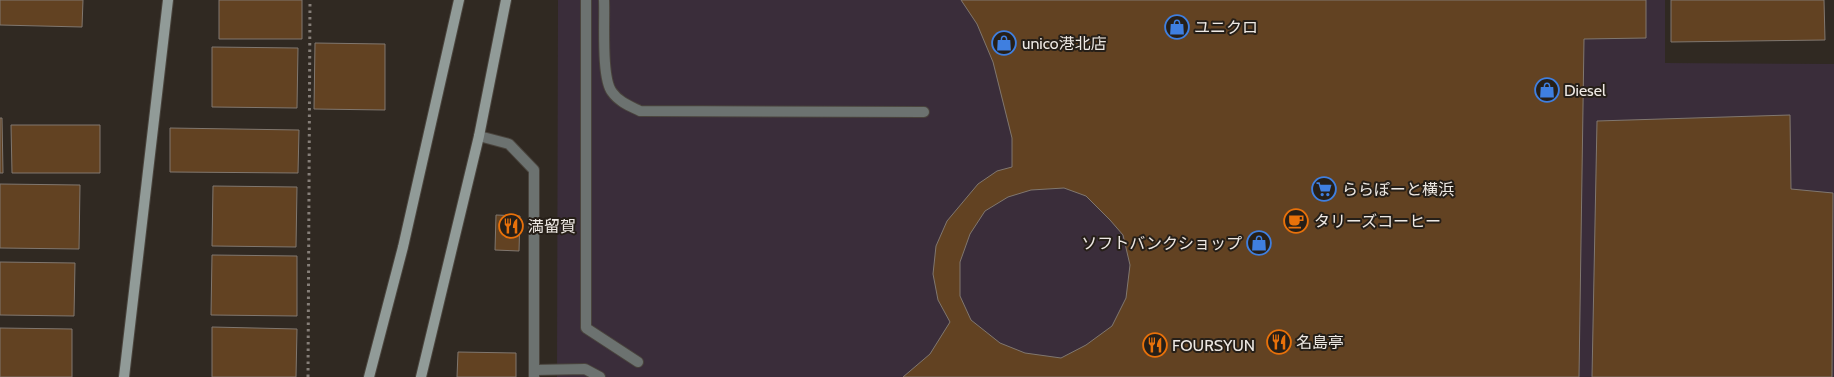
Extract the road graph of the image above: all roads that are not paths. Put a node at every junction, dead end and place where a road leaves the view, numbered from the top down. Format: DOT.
graph roads {
  1 [pos="168,0"];
  2 [pos="458,0"];
  3 [pos="506,0"];
  4 [pos="586,0"];
  5 [pos="604,0"];
  6 [pos="924,112"];
  7 [pos="479,136"];
  8 [pos="638,362"];
  9 [pos="585,373"];
  10 [pos="534,374"];
  11 [pos="124,377"];
  12 [pos="370,377"];
  13 [pos="421,377"];
  14 [pos="600,377"];
  1 -- 11 [label="street"];
  2 -- 12 [label="street"];
  3 -- 7 [label="street"];
  4 -- 8 [label="street"];
  5 -- 6 [label="street"];
  7 -- 10 [label="street"];
  7 -- 13 [label="street"];
  9 -- 10 [label="street"];
  9 -- 14 [label="street"];
}
